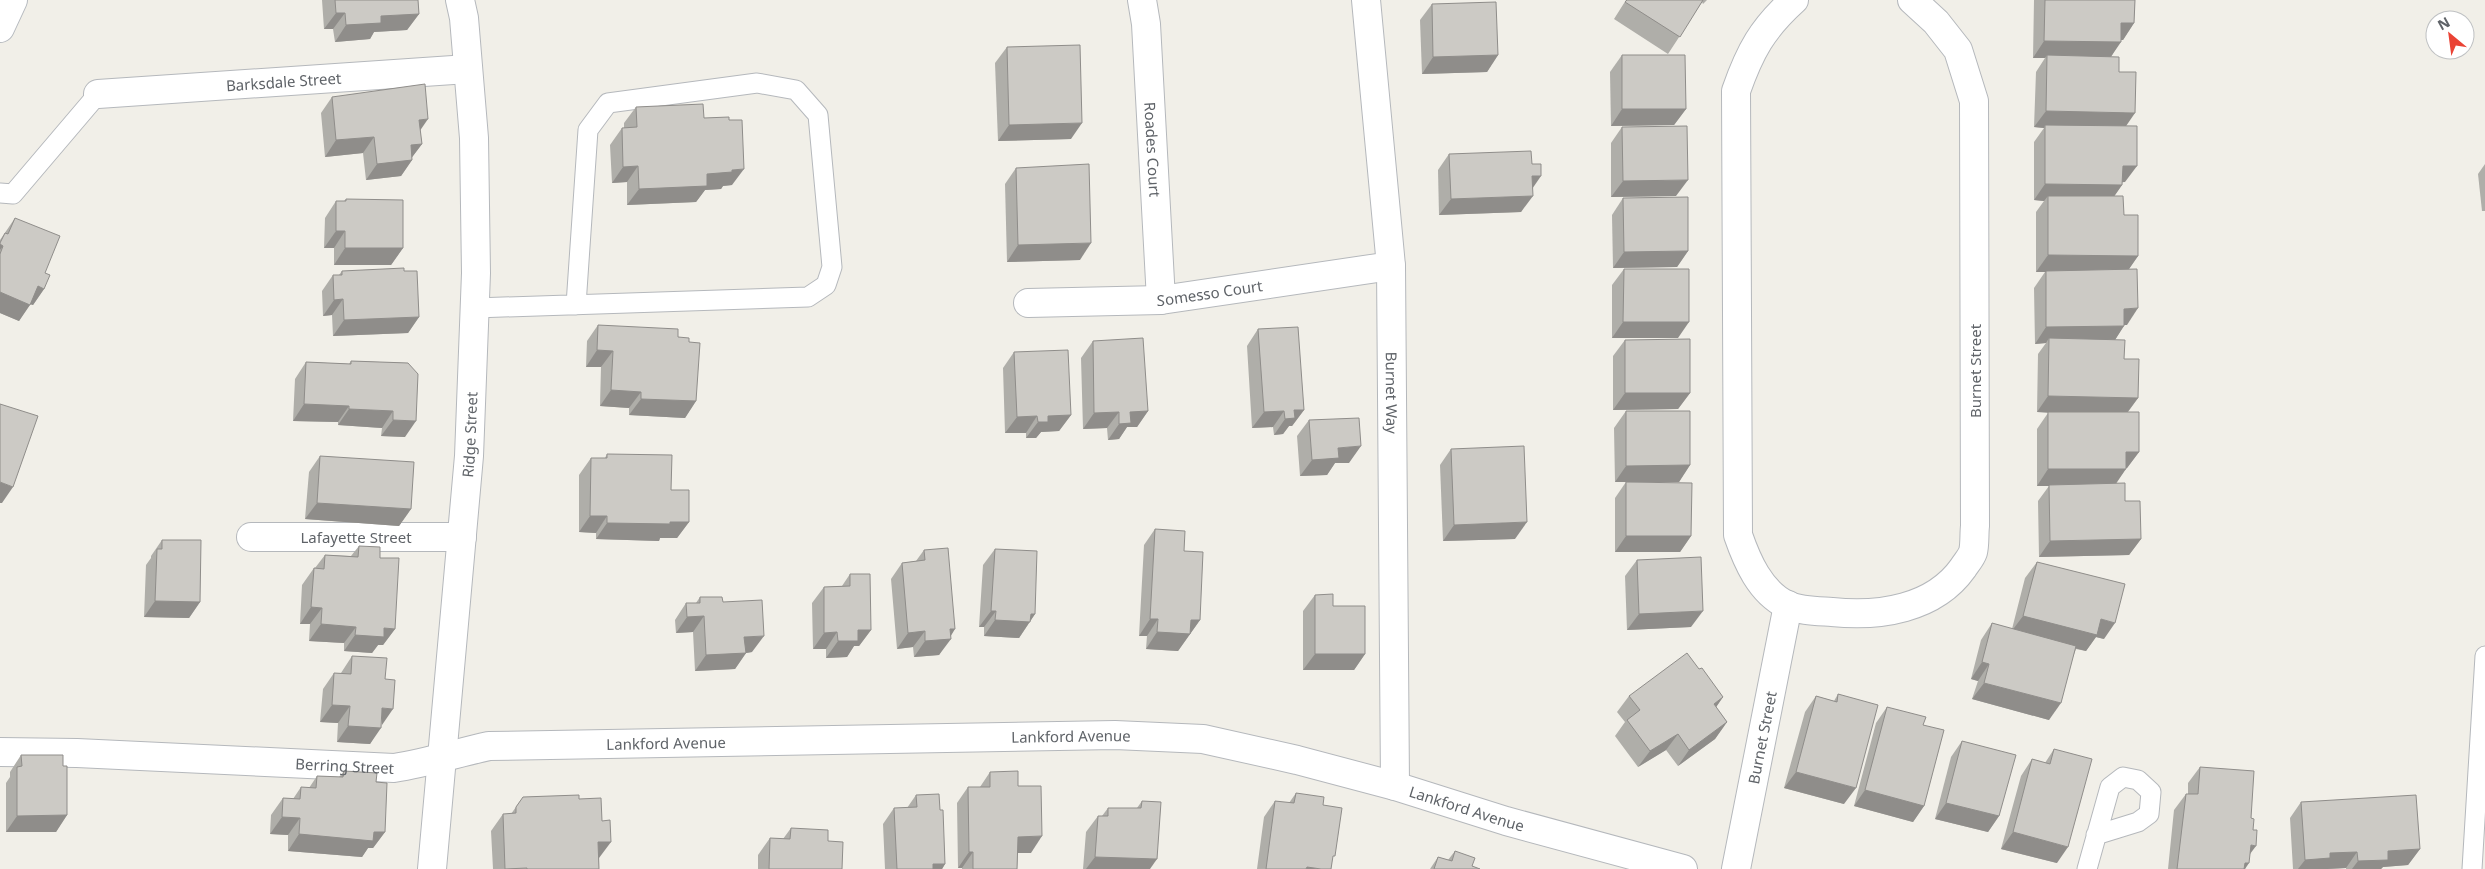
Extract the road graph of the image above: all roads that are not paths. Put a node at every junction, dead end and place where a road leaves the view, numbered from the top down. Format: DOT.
graph roads {
  1 [pos="13,0"];
  2 [pos="460,0"];
  3 [pos="1142,0"];
  4 [pos="1366,0"];
  5 [pos="1794,0"];
  6 [pos="1912,0"];
  7 [pos="0,28"];
  8 [pos="468,69"];
  9 [pos="98,94"];
  10 [pos="0,193"];
  11 [pos="1391,266"];
  12 [pos="1161,300"];
  13 [pos="1028,303"];
  14 [pos="576,305"];
  15 [pos="475,308"];
  16 [pos="251,537"];
  17 [pos="462,538"];
  18 [pos="1788,605"];
  19 [pos="2485,656"];
  20 [pos="2483,726"];
  21 [pos="0,752"];
  22 [pos="443,756"];
  23 [pos="1395,786"];
  24 [pos="2096,835"];
  25 [pos="2480,835"];
  26 [pos="432,869"];
  27 [pos="1683,869"];
  28 [pos="1736,869"];
  29 [pos="2088,869"];
  30 [pos="2472,869"];
  1 -- 7 [label="street"];
  2 -- 8 [label="street, Ridge Street"];
  3 -- 12 [label="street, Roades Court"];
  4 -- 11 [label="street, Burnet Way"];
  5 -- 18 [label="street, Burnet Street"];
  6 -- 18 [label="street, Burnet Street"];
  8 -- 9 [label="street, Barksdale Street"];
  8 -- 15 [label="street, Ridge Street"];
  9 -- 10 [label="lane"];
  11 -- 12 [label="street, Somesso Court"];
  11 -- 23 [label="street, Burnet Way"];
  12 -- 13 [label="street, Somesso Court"];
  14 -- 14 [label="lane"];
  14 -- 15 [label="lane"];
  15 -- 17 [label="street, Ridge Street"];
  16 -- 17 [label="street, Lafayette Street"];
  17 -- 22 [label="street, Ridge Street"];
  18 -- 28 [label="street, Burnet Street"];
  19 -- 20 [label="lane"];
  20 -- 25 [label="lane"];
  21 -- 22 [label="street, Berring Street"];
  22 -- 23 [label="street, Lankford Avenue"];
  22 -- 26 [label="street, Ridge Street"];
  23 -- 27 [label="street, Lankford Avenue"];
  24 -- 29 [label="lane"];
  25 -- 30 [label="lane"];
}
